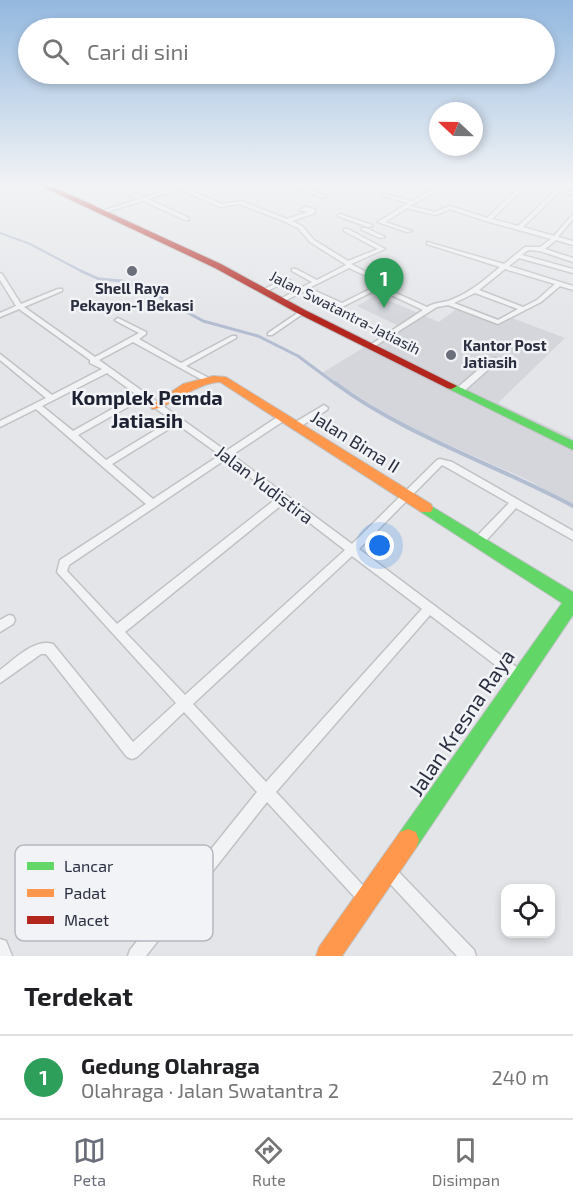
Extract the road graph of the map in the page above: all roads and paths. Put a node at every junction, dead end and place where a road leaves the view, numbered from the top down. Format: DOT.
graph roads {
  1 [pos="138,230"];
  2 [pos="302,230"];
  3 [pos="346,230"];
  4 [pos="362,230"];
  5 [pos="371,230"];
  6 [pos="405,230"];
  7 [pos="525,230"];
  8 [pos="562,230"];
  9 [pos="409,231"];
  10 [pos="353,234"];
  11 [pos="382,237"];
  12 [pos="555,238"];
  13 [pos="429,243"];
  14 [pos="573,243"];
  15 [pos="541,249"];
  16 [pos="519,256"];
  17 [pos="573,260"];
  18 [pos="349,265"];
  19 [pos="503,266"];
  20 [pos="294,270"];
  21 [pos="573,272"];
  22 [pos="366,274"];
  23 [pos="0,275"];
  24 [pos="287,280"];
  25 [pos="317,282"];
  26 [pos="559,284"];
  27 [pos="573,288"];
  28 [pos="306,289"];
  29 [pos="60,290"];
  30 [pos="263,291"];
  31 [pos="475,291"];
  32 [pos="10,294"];
  33 [pos="0,296"];
  34 [pos="282,300"];
  35 [pos="449,303"];
  36 [pos="20,307"];
  37 [pos="521,308"];
  38 [pos="428,310"];
  39 [pos="303,312"];
  40 [pos="0,315"];
  41 [pos="118,320"];
  42 [pos="270,334"];
  43 [pos="234,337"];
  44 [pos="134,339"];
  45 [pos="372,346"];
  46 [pos="0,356"];
  47 [pos="495,360"];
  48 [pos="93,361"];
  49 [pos="181,366"];
  50 [pos="106,370"];
  51 [pos="204,379"];
  52 [pos="460,390"];
  53 [pos="141,396"];
  54 [pos="51,398"];
  55 [pos="38,405"];
  56 [pos="156,406"];
  57 [pos="324,408"];
  58 [pos="282,418"];
  59 [pos="1,421"];
  60 [pos="176,421"];
  61 [pos="295,426"];
  62 [pos="72,435"];
  63 [pos="573,446"];
  64 [pos="225,454"];
  65 [pos="106,464"];
  66 [pos="408,497"];
  67 [pos="283,499"];
  68 [pos="516,502"];
  69 [pos="152,503"];
  70 [pos="573,536"];
  71 [pos="479,541"];
  72 [pos="352,550"];
  73 [pos="573,601"];
  74 [pos="430,608"];
  75 [pos="118,630"];
  76 [pos="519,676"];
  77 [pos="0,677"];
  78 [pos="186,703"];
  79 [pos="267,791"];
  80 [pos="213,859"];
  81 [pos="387,870"];
  82 [pos="367,900"];
  83 [pos="148,941"];
  84 [pos="0,946"];
  85 [pos="4,956"];
  86 [pos="136,956"];
  87 [pos="328,956"];
  88 [pos="468,956"];
  1 -- 30 [label="main road, Jalan Swatantra-Jatiasih"];
  2 -- 18 [label="street"];
  3 -- 10 [label="street"];
  4 -- 10 [label="street"];
  5 -- 11 [label="street"];
  6 -- 9 [label="street"];
  7 -- 12 [label="street"];
  8 -- 12 [label="street"];
  10 -- 18 [label="street"];
  12 -- 14 [label="street"];
  12 -- 15 [label="street"];
  13 -- 19 [label="street"];
  15 -- 16 [label="street"];
  15 -- 17 [label="street"];
  16 -- 19 [label="street"];
  16 -- 21 [label="street"];
  18 -- 22 [label="street"];
  18 -- 25 [label="street"];
  19 -- 26 [label="street"];
  19 -- 31 [label="street"];
  20 -- 25 [label="street"];
  23 -- 32 [label="street, Jalan Yudistira"];
  24 -- 30 [label="street"];
  25 -- 28 [label="street"];
  26 -- 27 [label="street"];
  26 -- 37 [label="street"];
  28 -- 34 [label="street"];
  28 -- 38 [label="street"];
  29 -- 36 [label="street"];
  30 -- 34 [label="main road, Jalan Swatantra-Jatiasih"];
  31 -- 35 [label="street"];
  31 -- 37 [label="street"];
  32 -- 33 [label="street"];
  32 -- 36 [label="street, Jalan Yudistira"];
  34 -- 39 [label="main road, Jalan Swatantra-Jatiasih"];
  35 -- 37 [label="street"];
  35 -- 38 [label="street"];
  36 -- 40 [label="street"];
  36 -- 48 [label="street, Jalan Yudistira"];
  38 -- 45 [label="street"];
  39 -- 42 [label="street"];
  39 -- 45 [label="main road, Jalan Swatantra-Jatiasih"];
  41 -- 44 [label="street"];
  43 -- 49 [label="street"];
  44 -- 48 [label="street"];
  44 -- 49 [label="street"];
  45 -- 52 [label="main road, Jalan Swatantra-Jatiasih"];
  46 -- 54 [label="street"];
  47 -- 52 [label="street"];
  48 -- 50 [label="street, Jalan Yudistira"];
  49 -- 51 [label="street"];
  50 -- 53 [label="street, Jalan Yudistira"];
  50 -- 54 [label="street"];
  51 -- 56 [label="main road"];
  51 -- 58 [label="main road, Jalan Bima II"];
  52 -- 63 [label="main road, Jalan Swatantra-Jatiasih"];
  53 -- 56 [label="street, Jalan Yudistira"];
  53 -- 62 [label="street"];
  54 -- 55 [label="street"];
  55 -- 59 [label="street"];
  55 -- 62 [label="street"];
  56 -- 60 [label="street, Jalan Yudistira"];
  57 -- 61 [label="street"];
  58 -- 61 [label="main road, Jalan Bima II"];
  58 -- 64 [label="street"];
  60 -- 64 [label="street, Jalan Yudistira"];
  60 -- 65 [label="street"];
  61 -- 66 [label="main road, Jalan Bima II"];
  62 -- 65 [label="street"];
  64 -- 67 [label="street, Jalan Yudistira"];
  64 -- 69 [label="street"];
  65 -- 69 [label="street"];
  66 -- 68 [label="street"];
  66 -- 71 [label="main road, Jalan Bima II"];
  66 -- 72 [label="street"];
  67 -- 72 [label="street, Jalan Yudistira"];
  67 -- 75 [label="street"];
  68 -- 70 [label="street"];
  68 -- 71 [label="street"];
  69 -- 75 [label="street"];
  71 -- 73 [label="main road, Jalan Bima II"];
  72 -- 74 [label="street, Jalan Yudistira"];
  72 -- 78 [label="street"];
  73 -- 76 [label="main road, Jalan Kresna Raya"];
  74 -- 76 [label="street, Jalan Yudistira"];
  74 -- 79 [label="street"];
  75 -- 78 [label="street"];
  76 -- 81 [label="main road, Jalan Kresna Raya"];
  77 -- 78 [label="street"];
  78 -- 79 [label="street"];
  79 -- 80 [label="street"];
  79 -- 82 [label="street"];
  81 -- 82 [label="main road, Jalan Kresna Raya"];
  81 -- 88 [label="street"];
  82 -- 87 [label="main road, Jalan Kresna Raya"];
  83 -- 86 [label="street"];
  84 -- 85 [label="street"];
}
